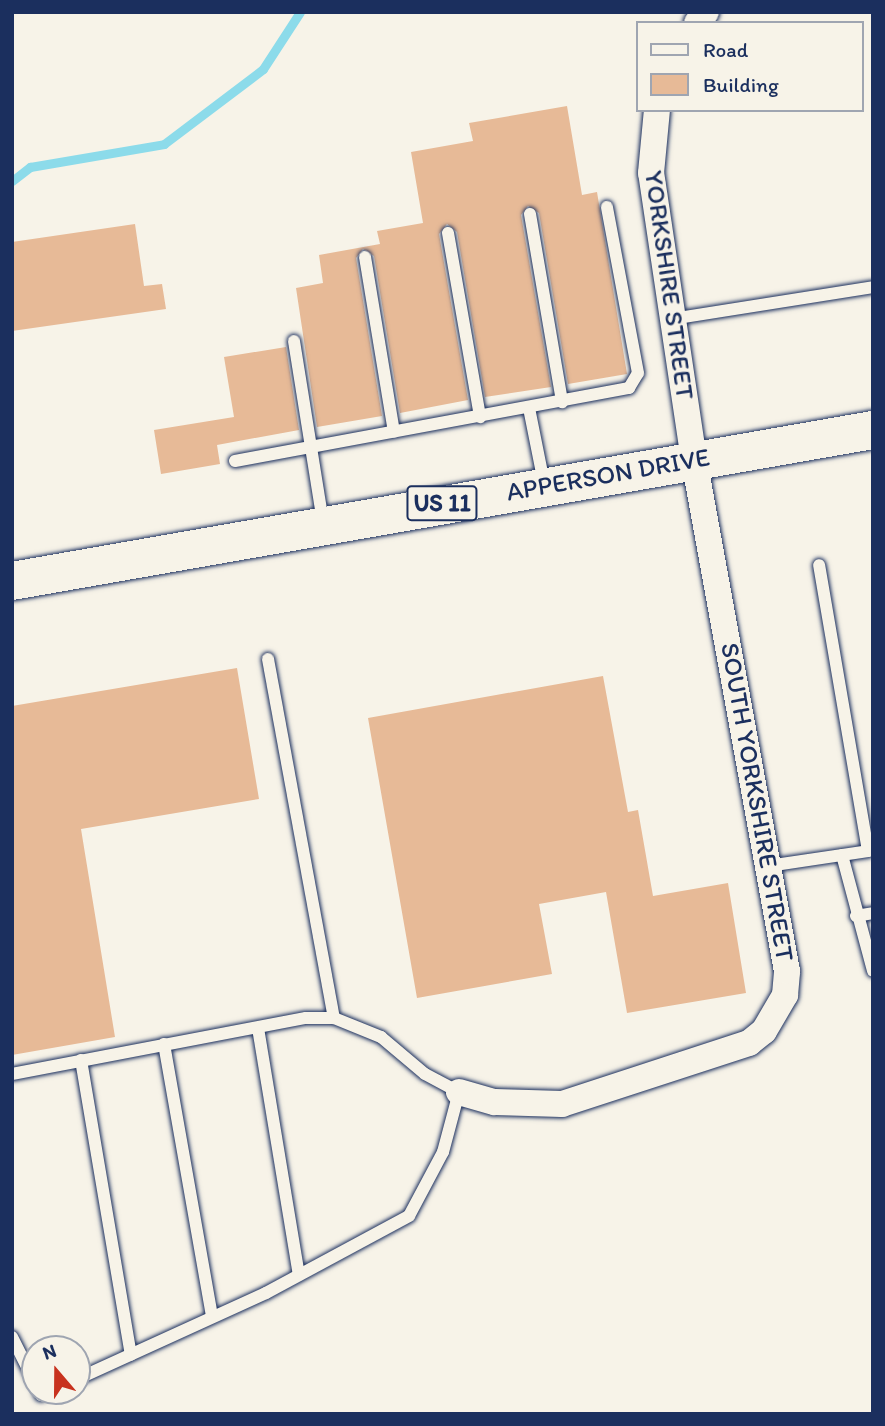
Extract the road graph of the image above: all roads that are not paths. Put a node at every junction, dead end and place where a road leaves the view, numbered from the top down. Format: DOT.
graph roads {
  1 [pos="657,112"];
  2 [pos="607,207"];
  3 [pos="530,214"];
  4 [pos="448,233"];
  5 [pos="365,257"];
  6 [pos="873,287"];
  7 [pos="672,319"];
  8 [pos="294,341"];
  9 [pos="562,402"];
  10 [pos="529,408"];
  11 [pos="480,417"];
  12 [pos="873,429"];
  13 [pos="394,432"];
  14 [pos="311,447"];
  15 [pos="694,460"];
  16 [pos="235,461"];
  17 [pos="545,486"];
  18 [pos="323,526"];
  19 [pos="819,565"];
  20 [pos="12,581"];
  21 [pos="268,659"];
  22 [pos="842,855"];
  23 [pos="768,866"];
  24 [pos="873,912"];
  25 [pos="856,916"];
  26 [pos="873,971"];
  27 [pos="334,1018"];
  28 [pos="258,1028"];
  29 [pos="164,1044"];
  30 [pos="81,1060"];
  31 [pos="12,1074"];
  32 [pos="459,1092"];
  33 [pos="299,1275"];
  34 [pos="212,1317"];
  35 [pos="12,1337"];
  36 [pos="21,1355"];
  37 [pos="131,1355"];
  38 [pos="91,1373"];
  1 -- 7 [label="street, YORKSHIRE STREET"];
  2 -- 9 [label="lane"];
  3 -- 9 [label="lane"];
  4 -- 11 [label="lane"];
  5 -- 13 [label="lane"];
  6 -- 7 [label="lane"];
  7 -- 15 [label="street, YORKSHIRE STREET"];
  8 -- 14 [label="lane"];
  9 -- 10 [label="lane"];
  10 -- 11 [label="lane"];
  10 -- 17 [label="lane"];
  11 -- 13 [label="lane"];
  12 -- 15 [label="main road, APPERSON DRIVE / US 11"];
  13 -- 14 [label="lane"];
  14 -- 16 [label="lane"];
  14 -- 18 [label="lane"];
  15 -- 17 [label="main road, APPERSON DRIVE / US 11"];
  15 -- 23 [label="street, SOUTH YORKSHIRE STREET"];
  17 -- 18 [label="main road, APPERSON DRIVE / US 11"];
  18 -- 20 [label="main road, APPERSON DRIVE / US 11"];
  19 -- 22 [label="lane"];
  21 -- 27 [label="lane"];
  22 -- 23 [label="lane"];
  22 -- 25 [label="lane"];
  23 -- 32 [label="street, SOUTH YORKSHIRE STREET"];
  24 -- 25 [label="lane"];
  25 -- 26 [label="lane"];
  27 -- 28 [label="lane"];
  27 -- 32 [label="lane"];
  28 -- 29 [label="lane"];
  28 -- 33 [label="lane"];
  29 -- 30 [label="lane"];
  29 -- 34 [label="lane"];
  30 -- 31 [label="lane"];
  30 -- 37 [label="lane"];
  32 -- 33 [label="lane"];
  33 -- 34 [label="lane"];
  34 -- 37 [label="lane"];
  35 -- 36 [label="lane"];
  37 -- 38 [label="lane"];
}
